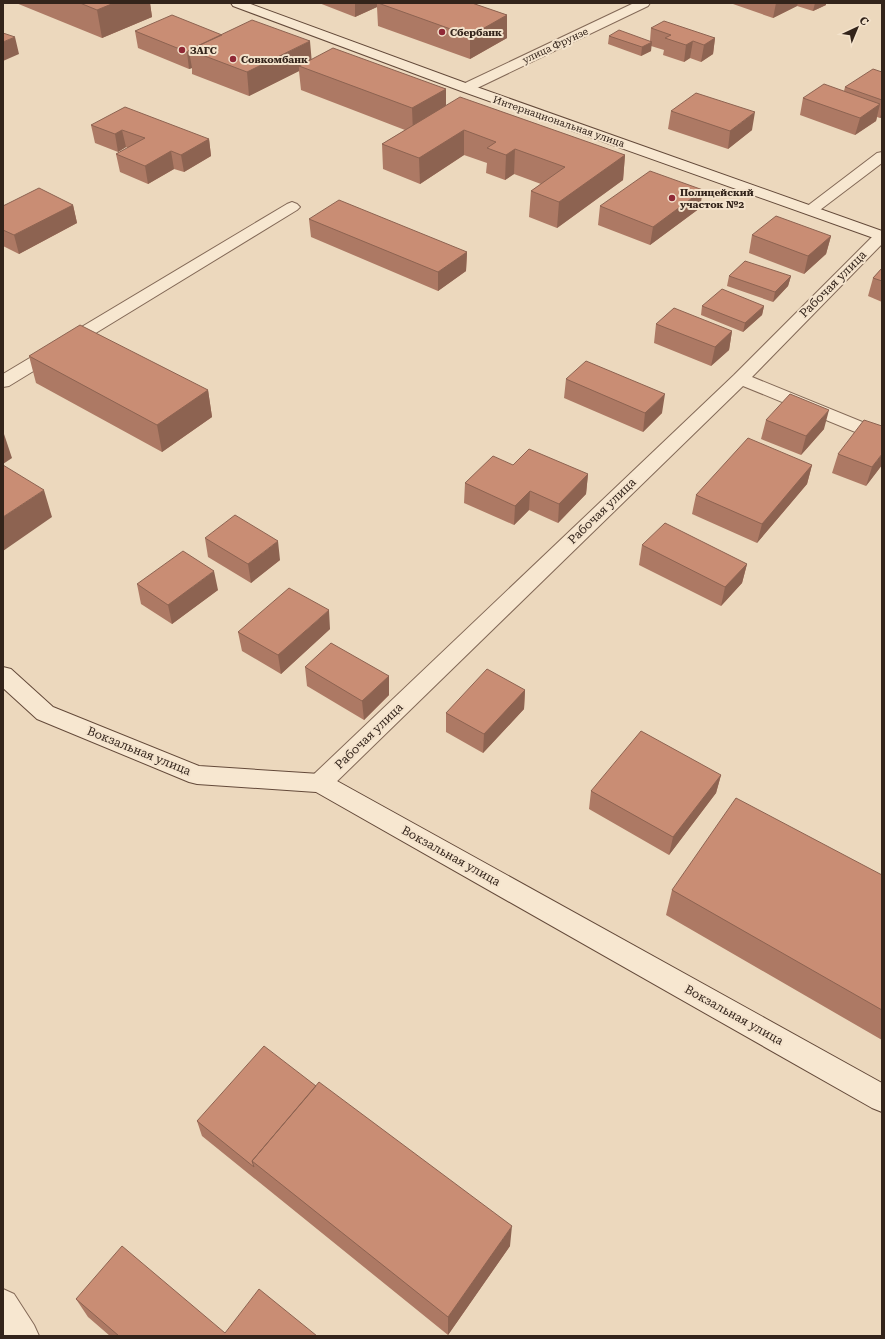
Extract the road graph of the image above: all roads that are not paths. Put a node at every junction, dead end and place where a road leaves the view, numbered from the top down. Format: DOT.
graph roads {
  1 [pos="237,3"];
  2 [pos="644,3"];
  3 [pos="466,88"];
  4 [pos="882,156"];
  5 [pos="292,207"];
  6 [pos="811,210"];
  7 [pos="881,236"];
  8 [pos="740,379"];
  9 [pos="3,382"];
  10 [pos="882,437"];
  11 [pos="3,675"];
  12 [pos="320,783"];
  13 [pos="882,1098"];
  14 [pos="3,1305"];
  15 [pos="23,1336"];
  1 -- 3 [label="street, Интернациональная улица"];
  2 -- 3 [label="street, улица Фрунзе"];
  3 -- 6 [label="street, Интернациональная улица"];
  4 -- 6 [label="street"];
  5 -- 9 [label="street"];
  6 -- 7 [label="street, Интернациональная улица"];
  7 -- 8 [label="street, Рабочая улица"];
  8 -- 10 [label="street"];
  8 -- 12 [label="street, Рабочая улица"];
  11 -- 12 [label="street, Вокзальная улица"];
  12 -- 13 [label="street, Вокзальная улица"];
  14 -- 15 [label="street"];
}
